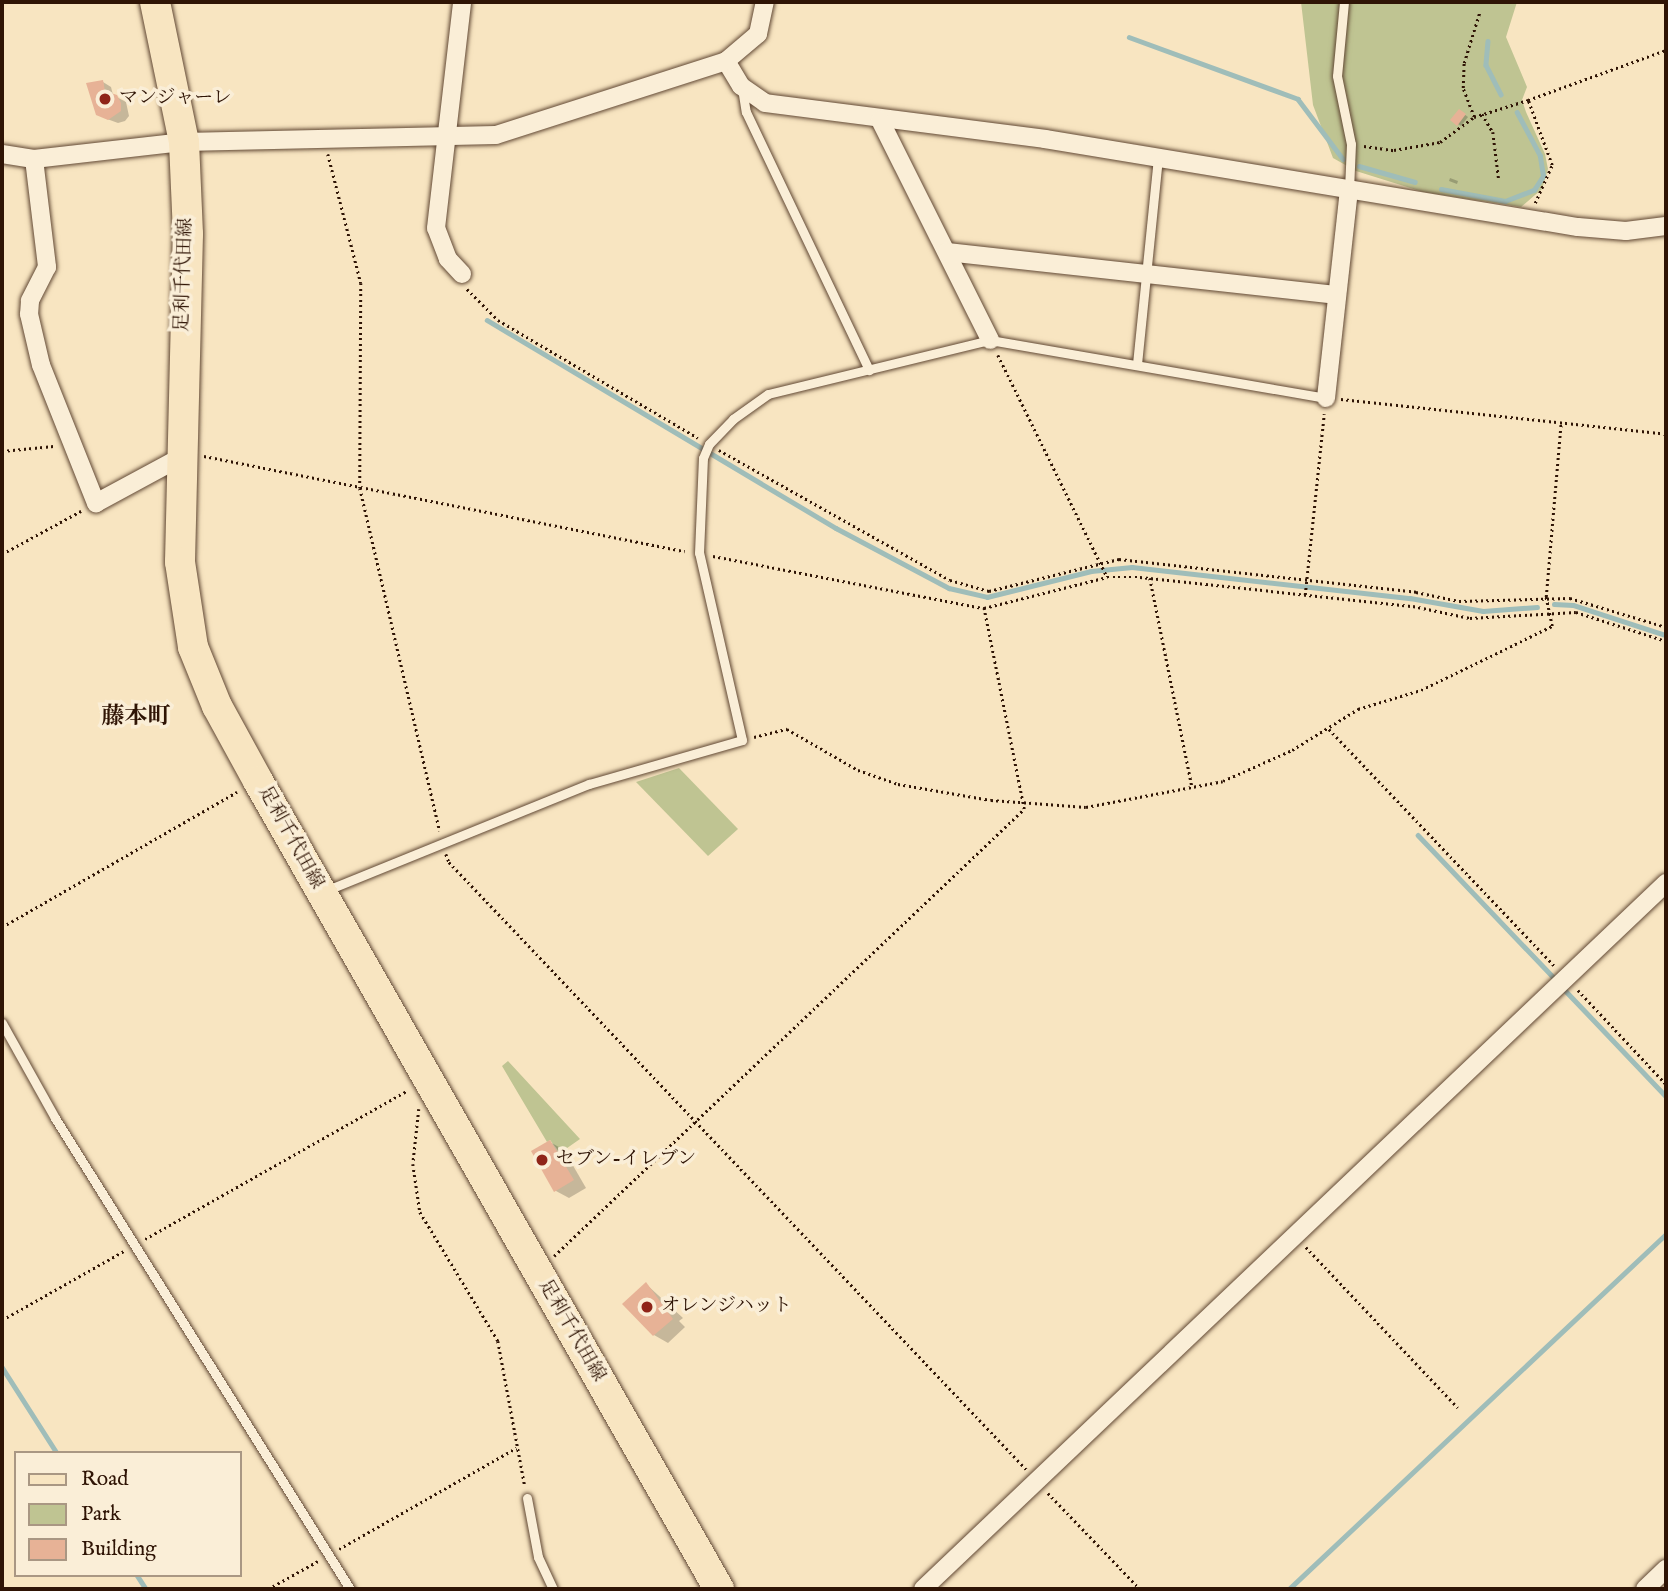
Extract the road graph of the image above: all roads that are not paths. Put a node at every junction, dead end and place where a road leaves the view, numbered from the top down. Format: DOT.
graph roads {
  1 [pos="155,2"];
  2 [pos="462,2"];
  3 [pos="765,2"];
  4 [pos="1344,2"];
  5 [pos="726,61"];
  6 [pos="741,86"];
  7 [pos="880,120"];
  8 [pos="445,139"];
  9 [pos="184,142"];
  10 [pos="2,154"];
  11 [pos="1158,157"];
  12 [pos="34,159"];
  13 [pos="1349,189"];
  14 [pos="1666,226"];
  15 [pos="947,252"];
  16 [pos="1145,271"];
  17 [pos="461,274"];
  18 [pos="1336,295"];
  19 [pos="990,340"];
  20 [pos="1137,364"];
  21 [pos="869,370"];
  22 [pos="1326,398"];
  23 [pos="181,457"];
  24 [pos="1666,883"];
  25 [pos="321,893"];
  26 [pos="2,1023"];
  27 [pos="527,1498"];
  28 [pos="1666,1569"];
  29 [pos="350,1589"];
  30 [pos="553,1589"];
  31 [pos="719,1589"];
  32 [pos="923,1589"];
  33 [pos="1645,1589"];
  1 -- 9 [label="main road, 足利千代田線"];
  2 -- 8 [label="street"];
  3 -- 5 [label="street"];
  4 -- 13 [label="lane"];
  5 -- 6 [label="street"];
  5 -- 8 [label="street"];
  6 -- 7 [label="street"];
  6 -- 21 [label="lane"];
  7 -- 11 [label="street"];
  7 -- 15 [label="street"];
  8 -- 9 [label="street"];
  8 -- 17 [label="street"];
  9 -- 12 [label="street"];
  9 -- 23 [label="main road, 足利千代田線"];
  10 -- 12 [label="street"];
  11 -- 13 [label="street"];
  11 -- 16 [label="lane"];
  12 -- 23 [label="street"];
  13 -- 14 [label="street"];
  13 -- 18 [label="street"];
  15 -- 16 [label="street"];
  15 -- 19 [label="street"];
  16 -- 18 [label="street"];
  16 -- 20 [label="lane"];
  18 -- 22 [label="street"];
  19 -- 20 [label="lane"];
  19 -- 21 [label="lane"];
  20 -- 22 [label="lane"];
  21 -- 25 [label="lane"];
  23 -- 25 [label="main road, 足利千代田線"];
  24 -- 32 [label="street"];
  25 -- 31 [label="main road, 足利千代田線"];
  26 -- 29 [label="lane"];
  27 -- 30 [label="lane"];
  28 -- 33 [label="street"];
}
